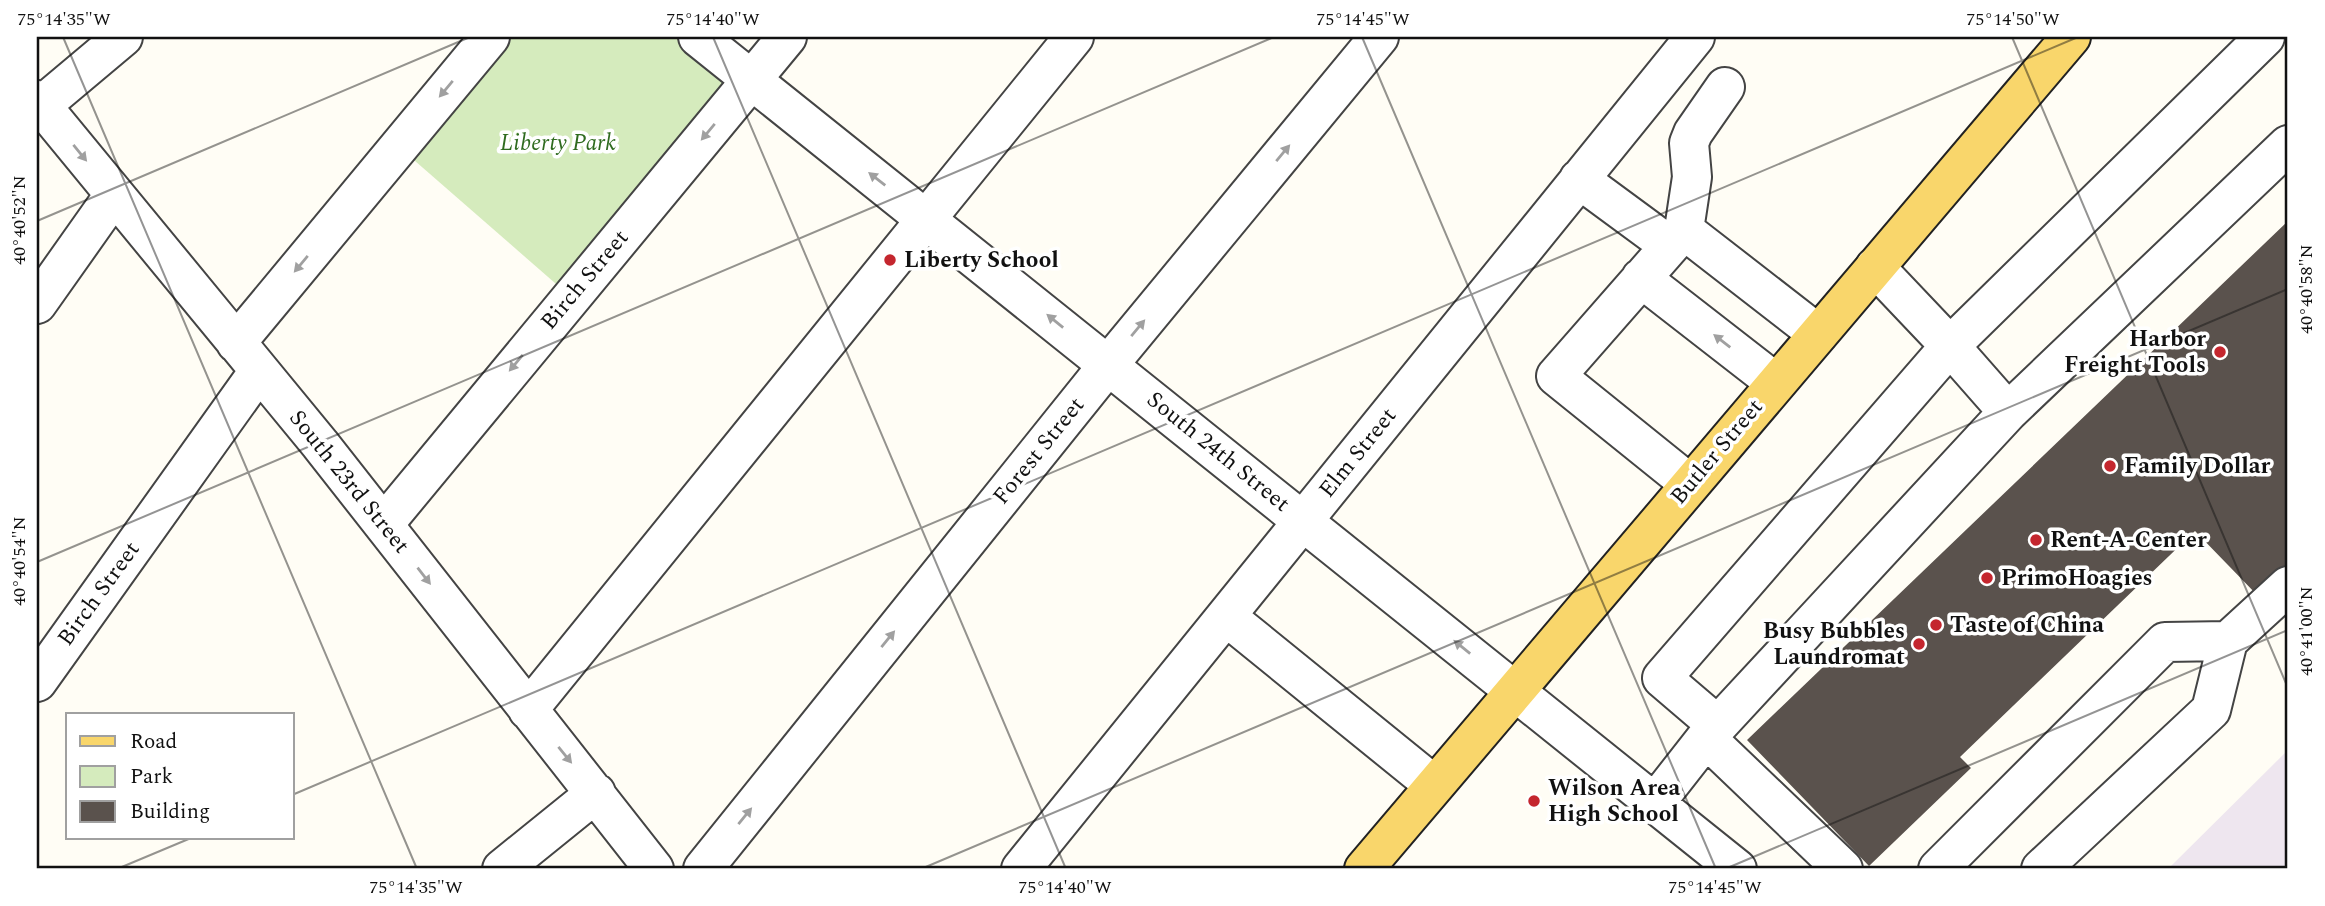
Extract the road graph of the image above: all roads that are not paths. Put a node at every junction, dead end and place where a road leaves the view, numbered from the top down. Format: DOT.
graph roads {
  1 [pos="123,37"];
  2 [pos="490,37"];
  3 [pos="698,37"];
  4 [pos="787,37"];
  5 [pos="1074,37"];
  6 [pos="1379,37"];
  7 [pos="1695,37"];
  8 [pos="2071,37"];
  9 [pos="2265,37"];
  10 [pos="752,79"];
  11 [pos="1725,87"];
  12 [pos="39,102"];
  13 [pos="2288,145"];
  14 [pos="1579,179"];
  15 [pos="114,195"];
  16 [pos="928,219"];
  17 [pos="1677,238"];
  18 [pos="1875,267"];
  19 [pos="1641,278"];
  20 [pos="37,304"];
  21 [pos="1818,334"];
  22 [pos="1950,346"];
  23 [pos="248,357"];
  24 [pos="1109,364"];
  25 [pos="1776,383"];
  26 [pos="2008,411"];
  27 [pos="1690,484"];
  28 [pos="1304,520"];
  29 [pos="384,524"];
  30 [pos="2288,586"];
  31 [pos="1238,626"];
  32 [pos="2228,641"];
  33 [pos="37,682"];
  34 [pos="1515,690"];
  35 [pos="528,710"];
  36 [pos="1712,731"];
  37 [pos="1434,785"];
  38 [pos="596,793"];
  39 [pos="1655,803"];
  40 [pos="502,869"];
  41 [pos="654,869"];
  42 [pos="703,869"];
  43 [pos="1021,869"];
  44 [pos="1364,869"];
  45 [pos="1737,869"];
  46 [pos="1843,869"];
  47 [pos="1938,869"];
  48 [pos="2041,869"];
  1 -- 12 [label="street"];
  2 -- 23 [label="street, Birch Street, one-way"];
  3 -- 10 [label="street, South 24th Street"];
  4 -- 10 [label="street, Birch Street"];
  5 -- 16 [label="street"];
  24 -- 6 [label="street, Forest Street, one-way"];
  7 -- 14 [label="street, Elm Street"];
  8 -- 18 [label="main road, Butler Street"];
  9 -- 22 [label="street"];
  16 -- 10 [label="street, South 24th Street, one-way"];
  10 -- 29 [label="street, Birch Street, one-way"];
  11 -- 17 [label="street"];
  12 -- 15 [label="street, South 23rd Street, one-way"];
  13 -- 26 [label="street"];
  14 -- 17 [label="street"];
  14 -- 28 [label="street, Elm Street"];
  15 -- 20 [label="street"];
  15 -- 23 [label="street, South 23rd Street"];
  24 -- 16 [label="street, South 24th Street, one-way"];
  16 -- 35 [label="street"];
  17 -- 19 [label="street"];
  17 -- 21 [label="street"];
  18 -- 21 [label="main road, Butler Street"];
  18 -- 22 [label="street"];
  25 -- 19 [label="street, one-way"];
  19 -- 27 [label="street"];
  21 -- 25 [label="main road, Butler Street"];
  22 -- 26 [label="street"];
  22 -- 36 [label="street"];
  23 -- 29 [label="street, South 23rd Street"];
  23 -- 33 [label="street, Birch Street"];
  24 -- 28 [label="street, South 24th Street"];
  42 -- 24 [label="street, Forest Street, one-way"];
  25 -- 27 [label="main road, Butler Street"];
  26 -- 36 [label="street"];
  27 -- 34 [label="main road, Butler Street"];
  34 -- 28 [label="street, South 24th Street, one-way"];
  28 -- 43 [label="street, Elm Street"];
  29 -- 35 [label="street, South 23rd Street, one-way"];
  30 -- 32 [label="street"];
  31 -- 37 [label="street"];
  32 -- 47 [label="street"];
  32 -- 48 [label="street"];
  34 -- 37 [label="main road, Butler Street"];
  34 -- 39 [label="street, South 24th Street"];
  35 -- 38 [label="street, South 23rd Street, one-way"];
  36 -- 39 [label="street"];
  36 -- 46 [label="street"];
  37 -- 44 [label="main road, Butler Street"];
  38 -- 40 [label="street"];
  38 -- 41 [label="street, South 23rd Street"];
  39 -- 45 [label="street, South 24th Street"];
}
